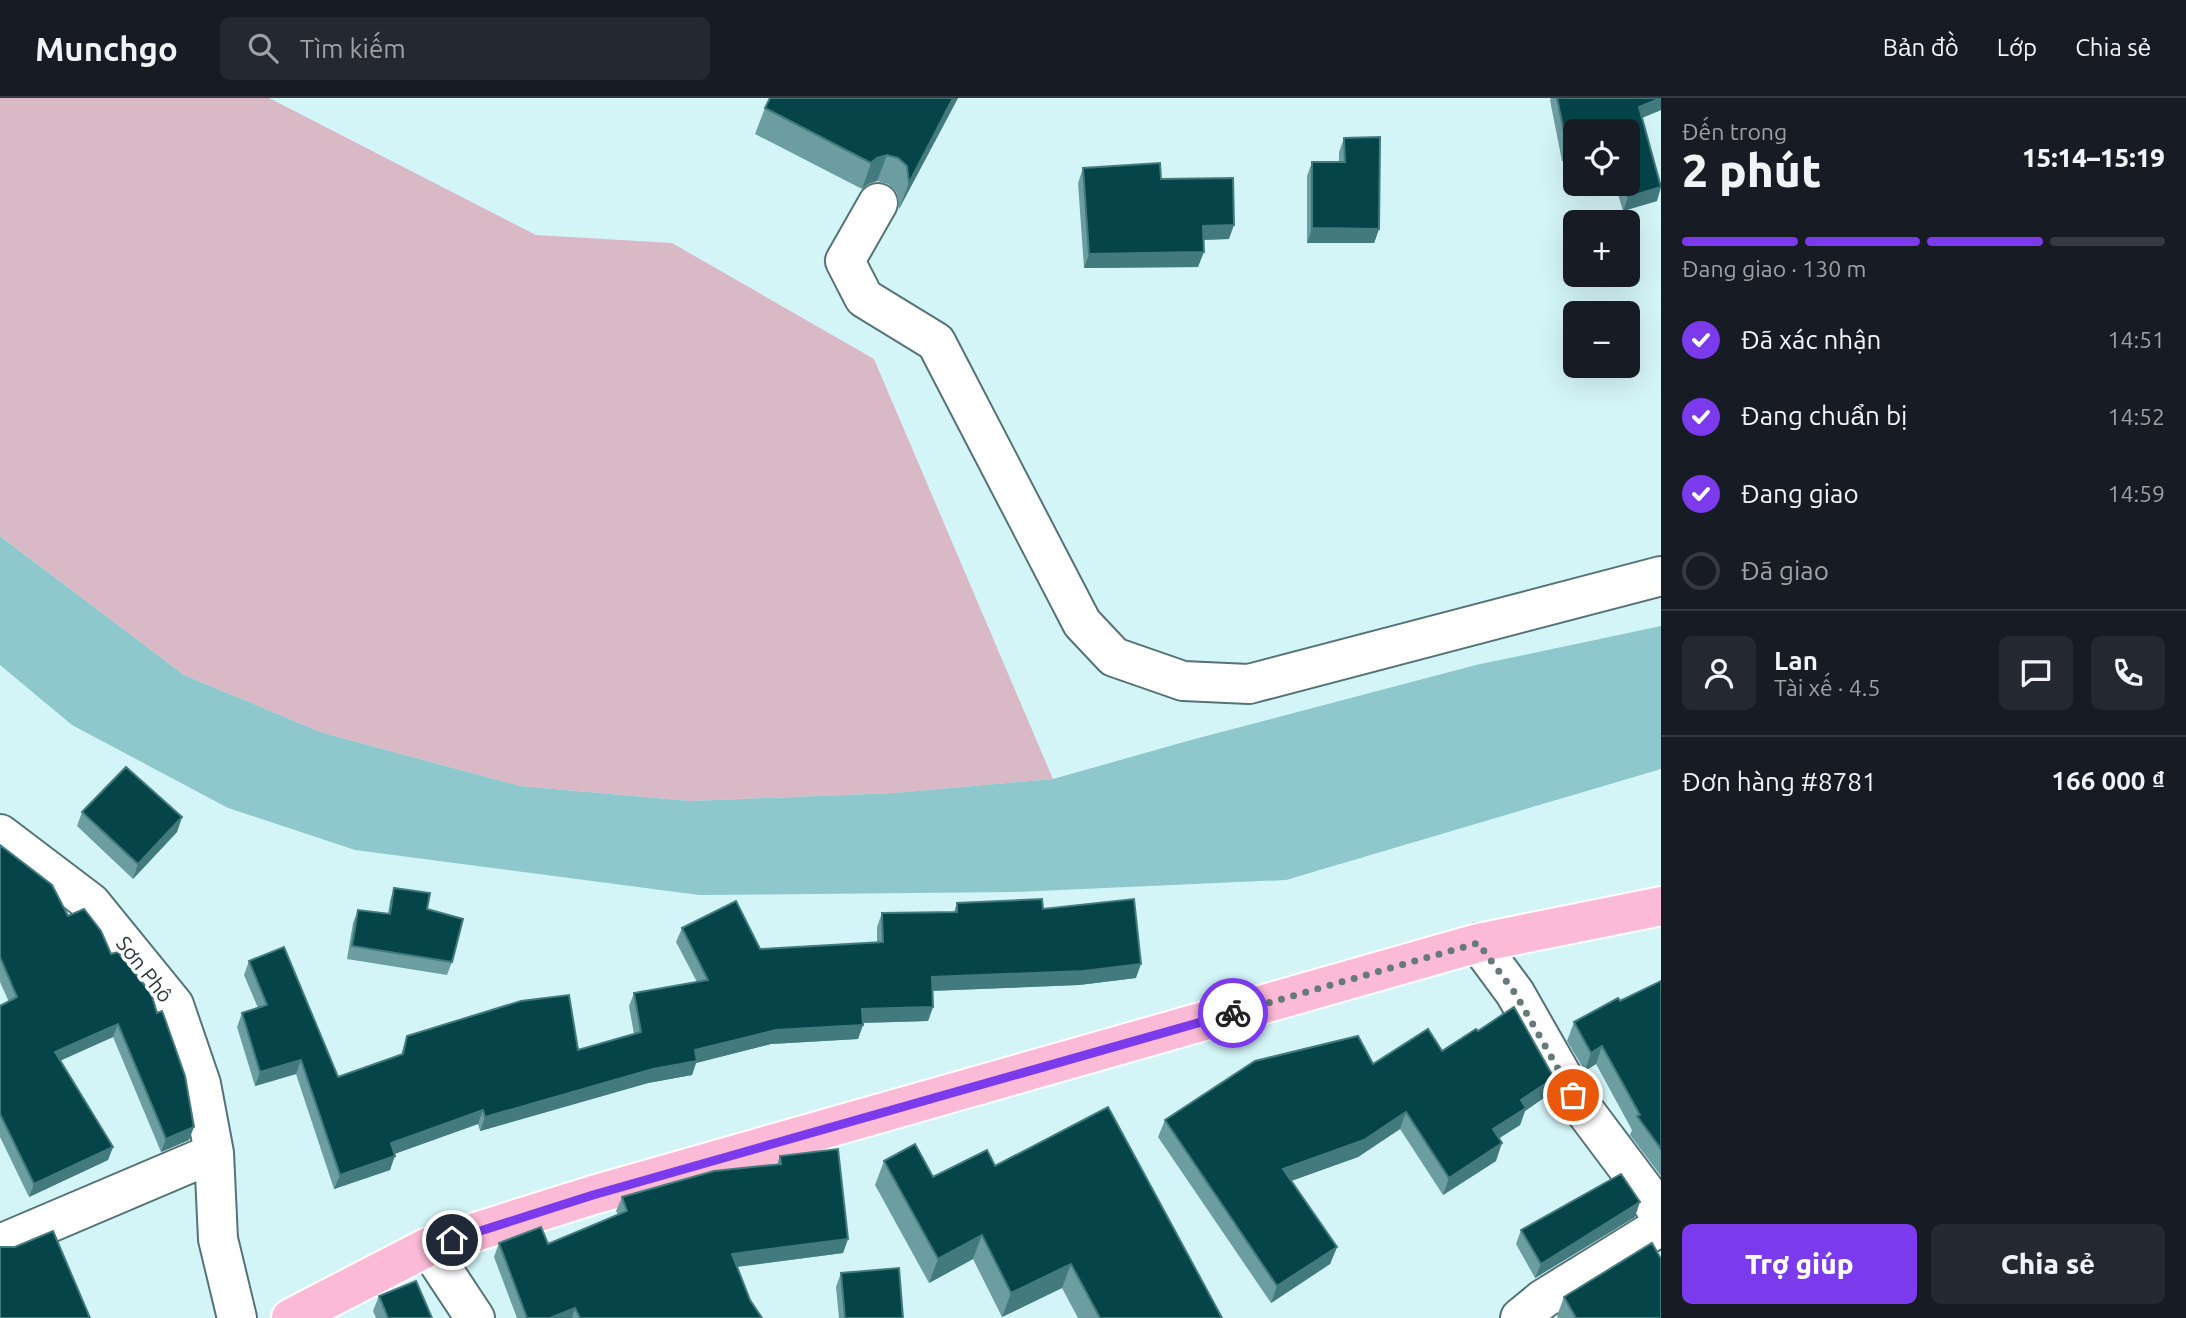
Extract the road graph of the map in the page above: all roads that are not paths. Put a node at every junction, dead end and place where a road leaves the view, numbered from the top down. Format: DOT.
graph roads {
  1 [pos="878,203"];
  2 [pos="1661,576"];
  3 [pos="0,834"];
  4 [pos="1661,906"];
  5 [pos="1478,943"];
  6 [pos="214,1153"];
  7 [pos="1661,1218"];
  8 [pos="1661,1226"];
  9 [pos="0,1244"];
  10 [pos="428,1247"];
  11 [pos="237,1318"];
  12 [pos="291,1318"];
  13 [pos="475,1318"];
  14 [pos="1520,1318"];
  1 -- 2 [label="street"];
  3 -- 6 [label="street, Sơn Phô"];
  4 -- 5 [label="main road"];
  5 -- 7 [label="street"];
  5 -- 10 [label="main road"];
  6 -- 9 [label="street"];
  6 -- 11 [label="street, Sơn Phô"];
  8 -- 14 [label="street"];
  10 -- 12 [label="main road"];
  10 -- 13 [label="street"];
}
